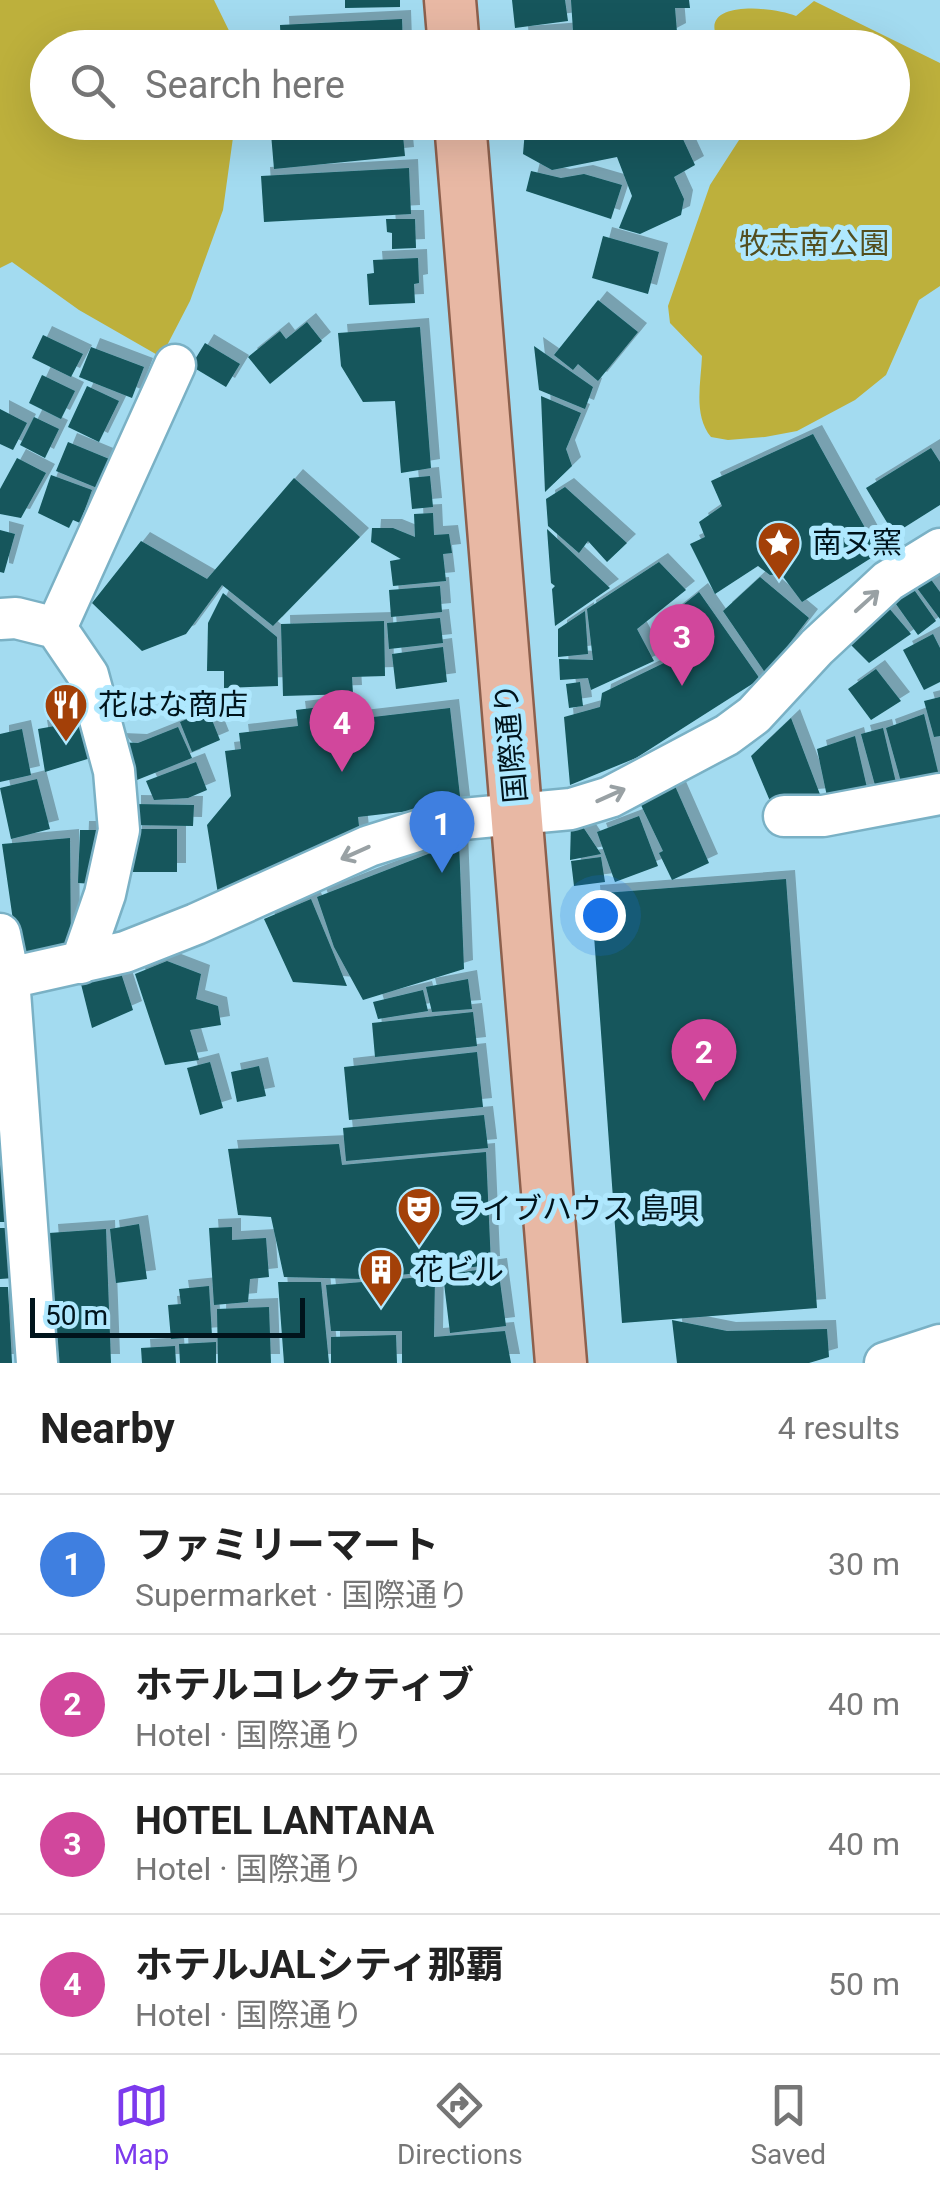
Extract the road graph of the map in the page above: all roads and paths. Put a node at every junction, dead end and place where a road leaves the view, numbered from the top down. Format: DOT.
graph roads {
  1 [pos="450,0"];
  2 [pos="452,30"];
  3 [pos="461,140"];
  4 [pos="175,365"];
  5 [pos="940,550"];
  6 [pos="0,619"];
  7 [pos="56,628"];
  8 [pos="940,794"];
  9 [pos="516,814"];
  10 [pos="784,816"];
  11 [pos="0,934"];
  12 [pos="81,963"];
  13 [pos="5,977"];
  14 [pos="940,1344"];
  15 [pos="38,1363"];
  16 [pos="561,1363"];
  17 [pos="885,1363"];
  1 -- 2 [label="main road"];
  3 -- 9 [label="main road, 国際通り"];
  4 -- 7 [label="street"];
  9 -- 5 [label="street, one-way"];
  6 -- 7 [label="street"];
  7 -- 12 [label="street"];
  8 -- 10 [label="street"];
  9 -- 12 [label="street, one-way"];
  9 -- 16 [label="main road, 国際通り"];
  11 -- 13 [label="street"];
  12 -- 13 [label="street"];
  13 -- 15 [label="street"];
  14 -- 17 [label="street"];
}
